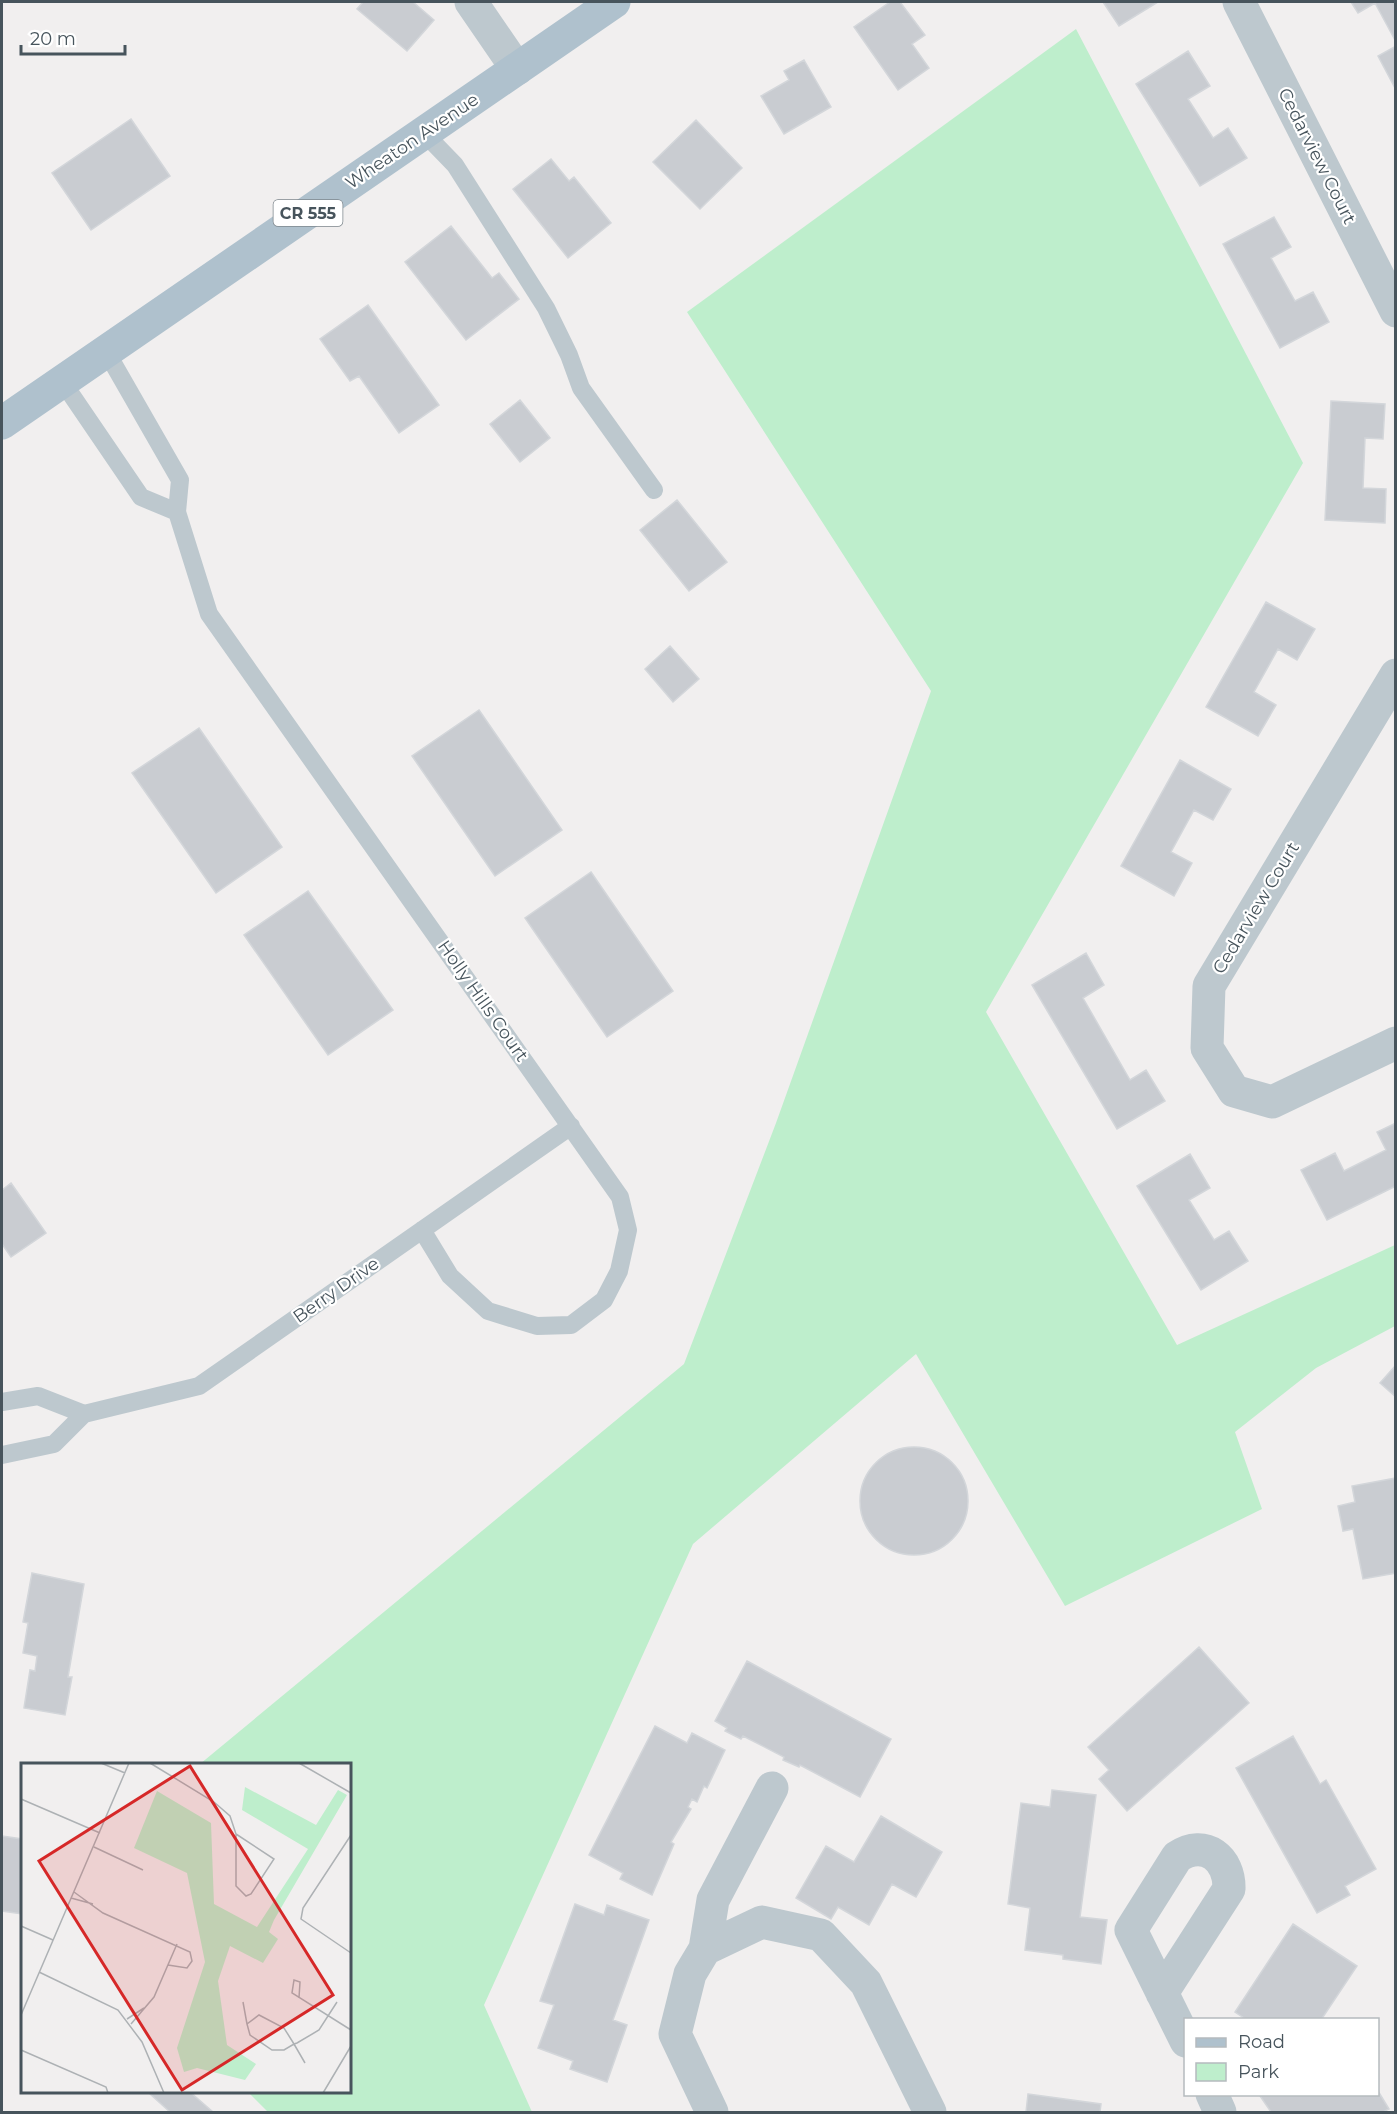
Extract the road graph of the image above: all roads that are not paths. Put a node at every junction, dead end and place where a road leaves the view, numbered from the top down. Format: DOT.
graph roads {
  1 [pos="471,2"];
  2 [pos="614,2"];
  3 [pos="1239,2"];
  4 [pos="517,69"];
  5 [pos="424,133"];
  6 [pos="1395,311"];
  7 [pos="106,351"];
  8 [pos="62,381"];
  9 [pos="2,423"];
  10 [pos="654,490"];
  11 [pos="177,512"];
  12 [pos="1395,675"];
  13 [pos="1395,1043"];
  14 [pos="571,1126"];
  15 [pos="422,1230"];
  16 [pos="2,1402"];
  17 [pos="84,1414"];
  18 [pos="2,1455"];
  19 [pos="772,1788"];
  20 [pos="705,1949"];
  21 [pos="1162,1993"];
  22 [pos="1184,2039"];
  23 [pos="1213,2096"];
  24 [pos="712,2112"];
  25 [pos="930,2112"];
  26 [pos="1220,2112"];
  1 -- 4 [label="street"];
  2 -- 4 [label="main road, Wheaton Avenue / CR 555"];
  3 -- 6 [label="street, Cedarview Court"];
  4 -- 5 [label="main road, Wheaton Avenue / CR 555"];
  5 -- 7 [label="main road, Wheaton Avenue / CR 555"];
  5 -- 10 [label="lane"];
  7 -- 8 [label="main road, Wheaton Avenue / CR 555"];
  7 -- 11 [label="lane, Holly Hills Court"];
  8 -- 9 [label="main road, Wheaton Avenue / CR 555"];
  8 -- 11 [label="lane"];
  11 -- 14 [label="lane, Holly Hills Court"];
  12 -- 13 [label="street, Cedarview Court"];
  14 -- 15 [label="lane, Berry Drive"];
  14 -- 15 [label="lane, Holly Hills Court"];
  15 -- 17 [label="lane, Berry Drive"];
  16 -- 17 [label="lane"];
  17 -- 18 [label="lane"];
  19 -- 20 [label="street"];
  20 -- 24 [label="street"];
  20 -- 25 [label="street"];
  21 -- 22 [label="street"];
  23 -- 26 [label="street"];
}
